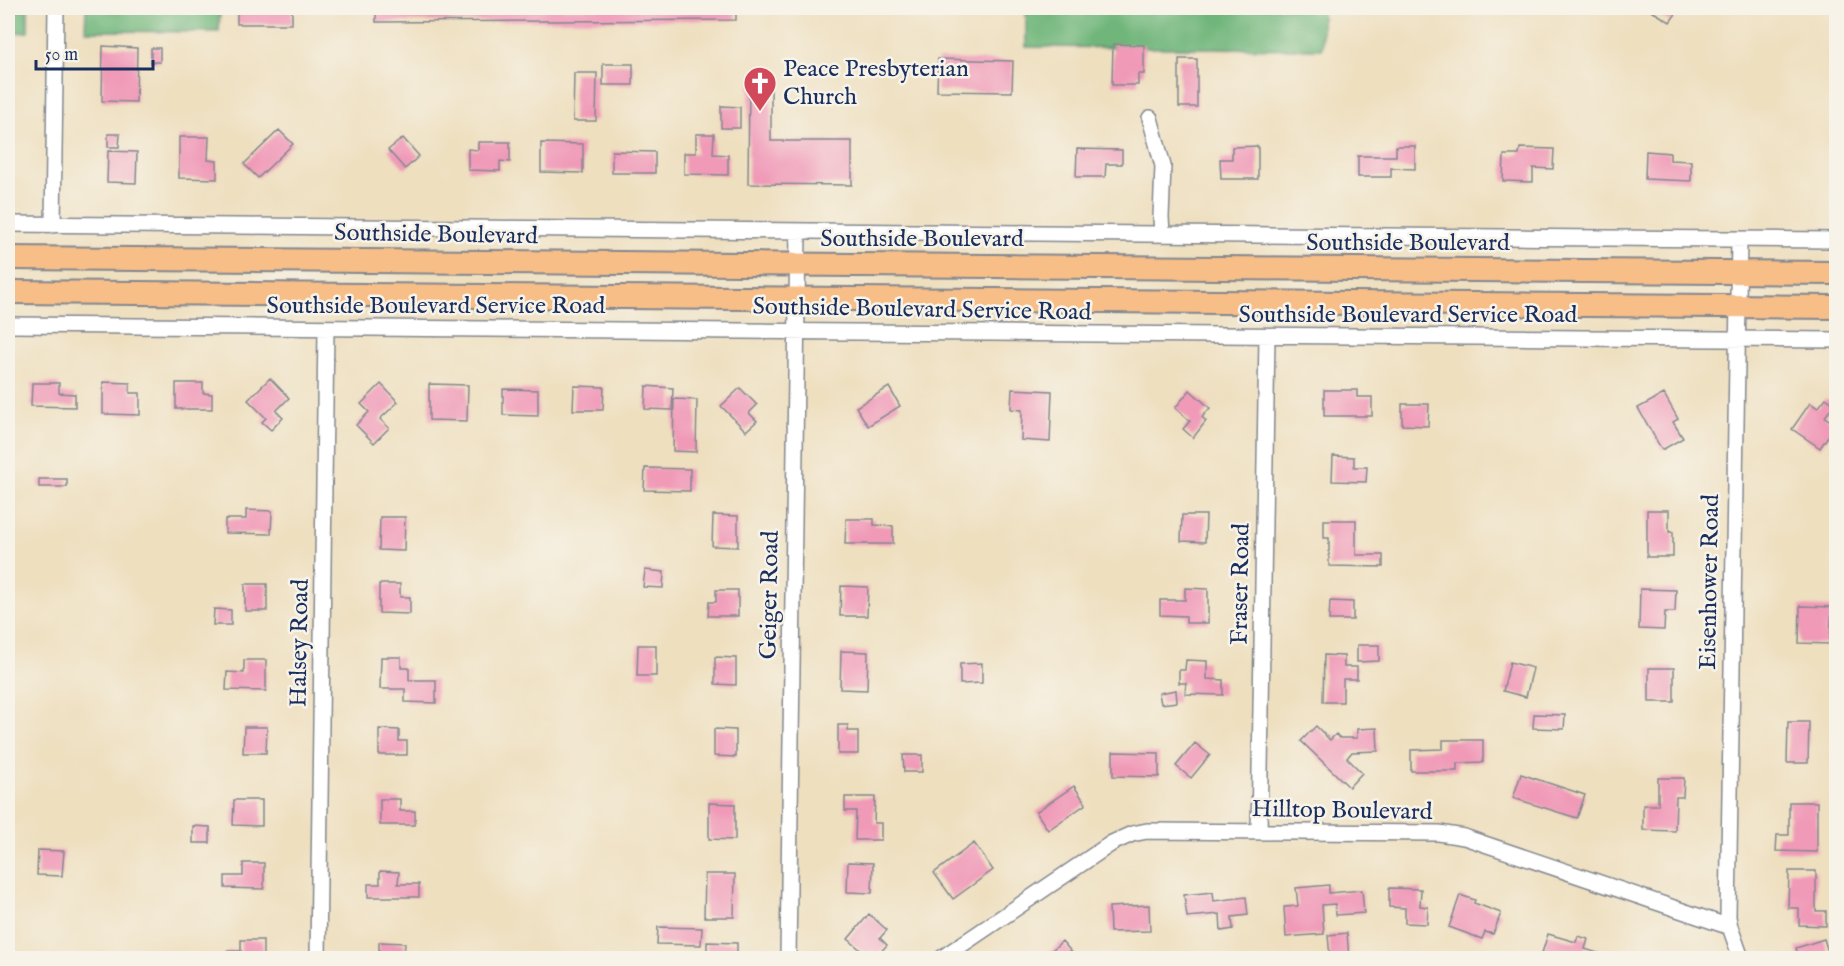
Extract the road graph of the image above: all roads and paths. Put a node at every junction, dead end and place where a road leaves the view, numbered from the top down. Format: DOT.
graph roads {
  1 [pos="56,8"];
  2 [pos="1150,118"];
  3 [pos="8,224"];
  4 [pos="53,225"];
  5 [pos="798,231"];
  6 [pos="1162,234"];
  7 [pos="1739,239"];
  8 [pos="1836,240"];
  9 [pos="8,258"];
  10 [pos="797,265"];
  11 [pos="1738,272"];
  12 [pos="1836,273"];
  13 [pos="8,292"];
  14 [pos="797,299"];
  15 [pos="1737,306"];
  16 [pos="1836,307"];
  17 [pos="8,325"];
  18 [pos="326,328"];
  19 [pos="796,332"];
  20 [pos="1267,336"];
  21 [pos="1736,339"];
  22 [pos="1836,340"];
  23 [pos="1259,832"];
  24 [pos="1730,927"];
  25 [pos="318,958"];
  26 [pos="788,958"];
  27 [pos="942,958"];
  28 [pos="1741,958"];
  1 -- 4 [label="street"];
  2 -- 6 [label="street"];
  3 -- 4 [label="street"];
  4 -- 5 [label="street"];
  5 -- 6 [label="street"];
  5 -- 10 [label="street, Geiger Road"];
  6 -- 7 [label="street"];
  7 -- 8 [label="street"];
  7 -- 11 [label="street, Eisenhower Road"];
  9 -- 10 [label="highway, Southside Boulevard"];
  10 -- 11 [label="highway, Southside Boulevard"];
  10 -- 14 [label="street, Geiger Road"];
  11 -- 12 [label="highway, Southside Boulevard"];
  11 -- 15 [label="street, Eisenhower Road"];
  13 -- 14 [label="highway"];
  14 -- 15 [label="highway"];
  14 -- 19 [label="street, Geiger Road"];
  15 -- 16 [label="highway"];
  15 -- 21 [label="street, Eisenhower Road"];
  17 -- 18 [label="street, Southside Boulevard Service Road"];
  18 -- 19 [label="street, Southside Boulevard Service Road"];
  18 -- 25 [label="street, Halsey Road"];
  19 -- 20 [label="street, Southside Boulevard Service Road"];
  19 -- 26 [label="street, Geiger Road"];
  20 -- 21 [label="street, Southside Boulevard Service Road"];
  20 -- 23 [label="street, Fraser Road"];
  21 -- 22 [label="street, Southside Boulevard Service Road"];
  21 -- 24 [label="street, Eisenhower Road"];
  23 -- 24 [label="street, Hilltop Boulevard"];
  23 -- 27 [label="street, Hilltop Boulevard"];
  24 -- 28 [label="street"];
}
